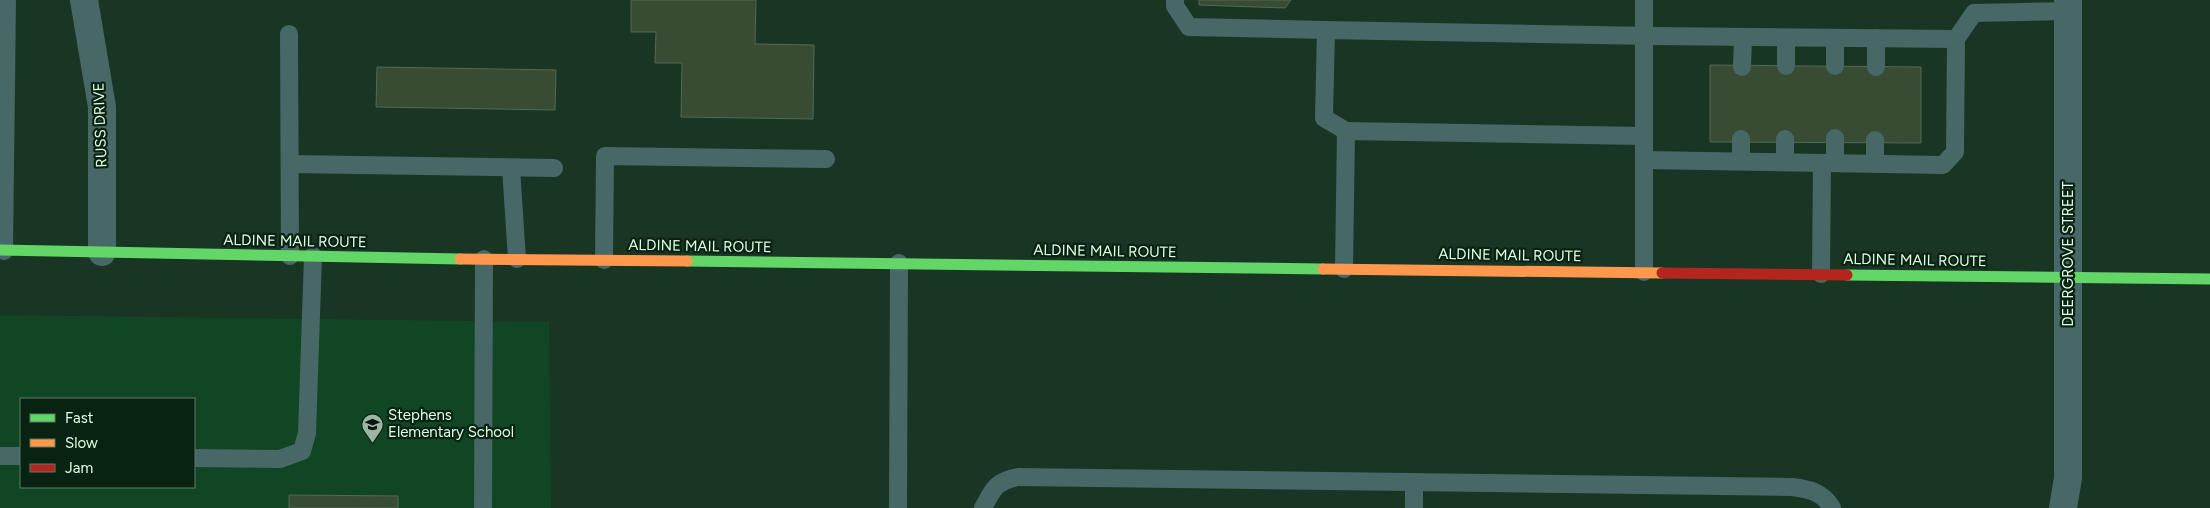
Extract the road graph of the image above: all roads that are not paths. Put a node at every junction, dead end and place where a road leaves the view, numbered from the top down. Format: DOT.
graph roads {
  1 [pos="7,0"];
  2 [pos="84,0"];
  3 [pos="1175,0"];
  4 [pos="1644,0"];
  5 [pos="2068,5"];
  6 [pos="1972,8"];
  7 [pos="1326,30"];
  8 [pos="289,34"];
  9 [pos="1644,36"];
  10 [pos="1743,37"];
  11 [pos="1786,38"];
  12 [pos="1835,38"];
  13 [pos="1876,38"];
  14 [pos="1956,39"];
  15 [pos="1786,66"];
  16 [pos="1835,66"];
  17 [pos="1742,67"];
  18 [pos="1876,67"];
  19 [pos="1346,131"];
  20 [pos="1644,136"];
  21 [pos="1835,138"];
  22 [pos="1785,139"];
  23 [pos="1741,140"];
  24 [pos="1875,140"];
  25 [pos="826,159"];
  26 [pos="1644,160"];
  27 [pos="1741,161"];
  28 [pos="1785,162"];
  29 [pos="1829,163"];
  30 [pos="290,164"];
  31 [pos="1875,164"];
  32 [pos="511,168"];
  33 [pos="554,168"];
  34 [pos="2,170"];
  35 [pos="2,250"];
  36 [pos="102,252"];
  37 [pos="290,256"];
  38 [pos="313,256"];
  39 [pos="484,259"];
  40 [pos="517,259"];
  41 [pos="604,260"];
  42 [pos="899,264"];
  43 [pos="1344,268"];
  44 [pos="1644,272"];
  45 [pos="1821,274"];
  46 [pos="2067,277"];
  47 [pos="2210,279"];
  48 [pos="0,456"];
  49 [pos="20,456"];
  50 [pos="195,458"];
  51 [pos="1414,482"];
  52 [pos="483,508"];
  53 [pos="898,508"];
  54 [pos="984,508"];
  55 [pos="1414,508"];
  56 [pos="1832,508"];
  57 [pos="2063,508"];
  1 -- 34 [label="lane"];
  2 -- 36 [label="street, RUSS DRIVE"];
  3 -- 7 [label="lane"];
  4 -- 9 [label="lane"];
  5 -- 6 [label="lane"];
  5 -- 46 [label="street, DEERGROVE STREET"];
  6 -- 14 [label="lane"];
  7 -- 9 [label="lane"];
  7 -- 19 [label="lane"];
  8 -- 30 [label="lane"];
  9 -- 10 [label="lane"];
  9 -- 20 [label="lane"];
  10 -- 11 [label="lane"];
  10 -- 17 [label="lane"];
  11 -- 12 [label="lane"];
  11 -- 15 [label="lane"];
  12 -- 13 [label="lane"];
  12 -- 16 [label="lane"];
  13 -- 14 [label="lane"];
  13 -- 18 [label="lane"];
  14 -- 31 [label="lane"];
  19 -- 20 [label="lane"];
  19 -- 43 [label="lane"];
  20 -- 26 [label="lane"];
  21 -- 29 [label="lane"];
  22 -- 28 [label="lane"];
  23 -- 27 [label="lane"];
  24 -- 31 [label="lane"];
  25 -- 41 [label="lane"];
  26 -- 27 [label="lane"];
  26 -- 44 [label="lane"];
  27 -- 28 [label="lane"];
  28 -- 29 [label="lane"];
  29 -- 31 [label="lane"];
  29 -- 45 [label="lane"];
  30 -- 32 [label="lane"];
  30 -- 37 [label="lane"];
  32 -- 33 [label="lane"];
  32 -- 40 [label="lane"];
  34 -- 35 [label="lane"];
  35 -- 36 [label="main road, ALDINE MAIL ROUTE"];
  36 -- 37 [label="main road, ALDINE MAIL ROUTE"];
  37 -- 38 [label="main road, ALDINE MAIL ROUTE"];
  38 -- 39 [label="main road, ALDINE MAIL ROUTE"];
  38 -- 50 [label="lane"];
  39 -- 40 [label="main road, ALDINE MAIL ROUTE"];
  39 -- 52 [label="lane"];
  40 -- 41 [label="main road, ALDINE MAIL ROUTE"];
  41 -- 42 [label="main road, ALDINE MAIL ROUTE"];
  42 -- 43 [label="main road, ALDINE MAIL ROUTE"];
  42 -- 53 [label="lane"];
  43 -- 44 [label="main road, ALDINE MAIL ROUTE"];
  44 -- 45 [label="main road, ALDINE MAIL ROUTE"];
  45 -- 46 [label="main road, ALDINE MAIL ROUTE"];
  46 -- 47 [label="main road, ALDINE MAIL ROUTE"];
  46 -- 57 [label="street, DEERGROVE STREET"];
  48 -- 49 [label="lane"];
  51 -- 54 [label="lane"];
  51 -- 55 [label="lane"];
  51 -- 56 [label="lane"];
}
